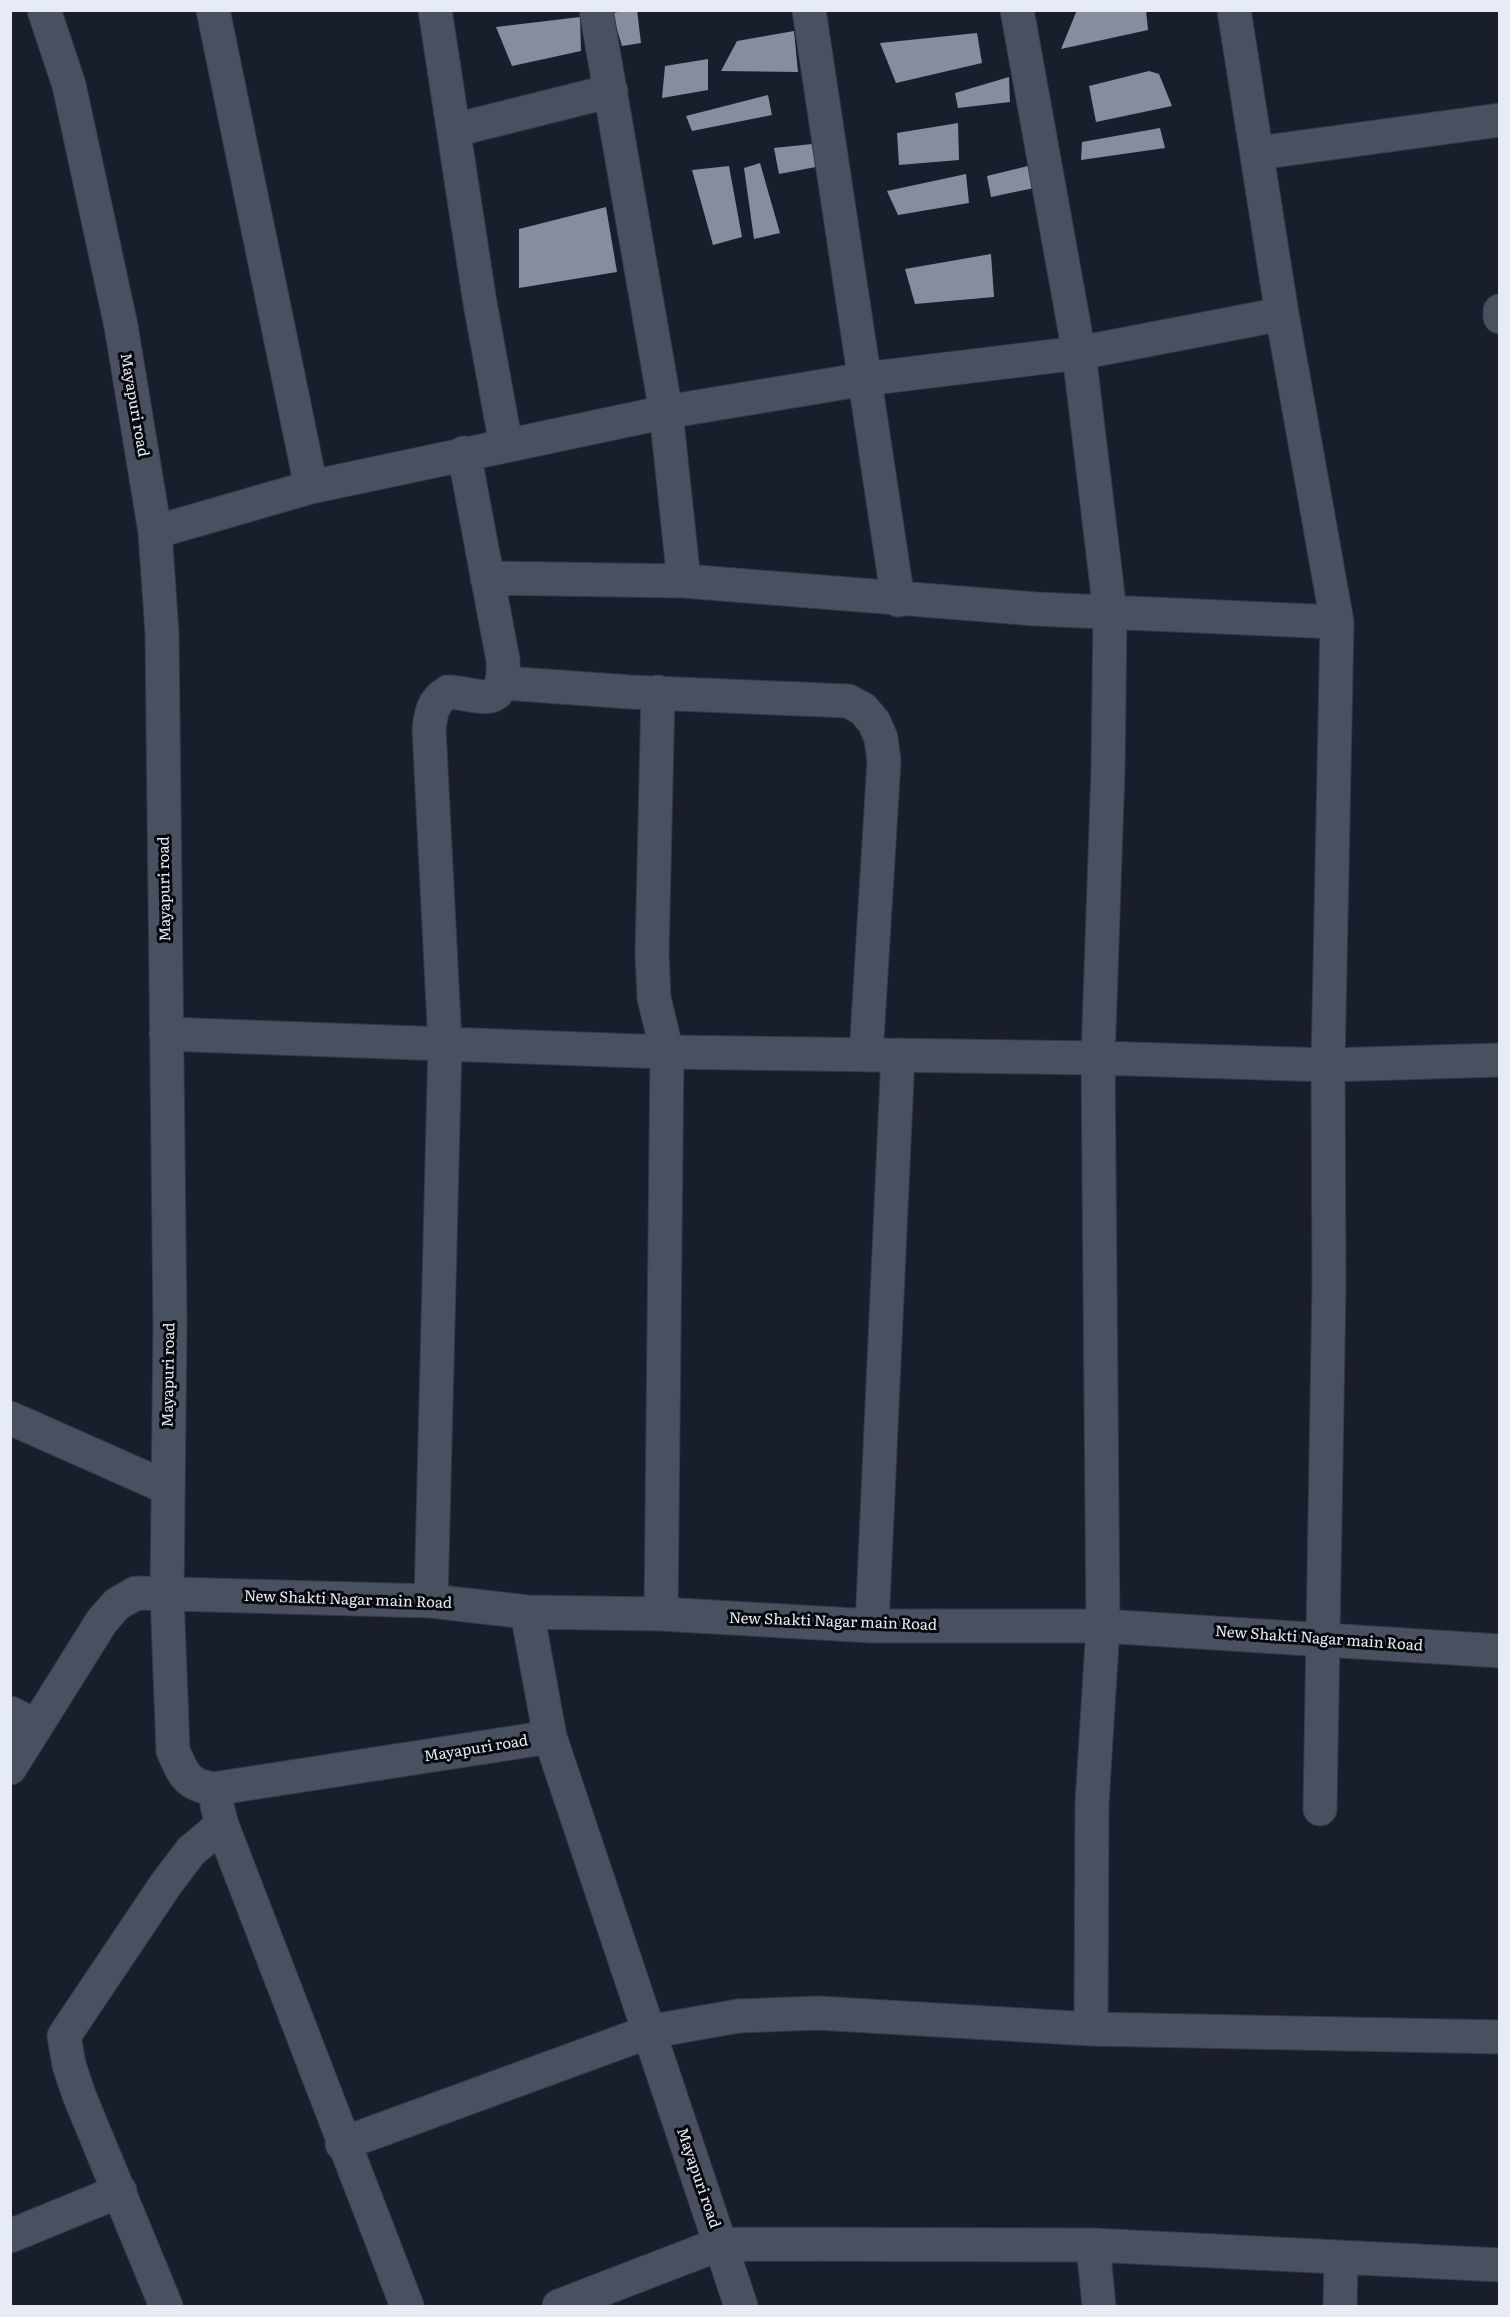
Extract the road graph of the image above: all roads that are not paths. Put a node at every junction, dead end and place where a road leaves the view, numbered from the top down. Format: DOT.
graph roads {
  1 [pos="44,10"];
  2 [pos="213,10"];
  3 [pos="435,10"];
  4 [pos="596,10"];
  5 [pos="808,10"];
  6 [pos="1017,10"];
  7 [pos="1234,10"];
  8 [pos="611,92"];
  9 [pos="1500,120"];
  10 [pos="455,130"];
  11 [pos="1258,153"];
  12 [pos="1500,311"];
  13 [pos="1282,314"];
  14 [pos="1500,317"];
  15 [pos="1079,353"];
  16 [pos="865,379"];
  17 [pos="666,412"];
  18 [pos="506,445"];
  19 [pos="464,453"];
  20 [pos="311,487"];
  21 [pos="155,531"];
  22 [pos="488,578"];
  23 [pos="684,581"];
  24 [pos="898,600"];
  25 [pos="1110,612"];
  26 [pos="1337,622"];
  27 [pos="504,683"];
  28 [pos="658,692"];
  29 [pos="166,1034"];
  30 [pos="445,1044"];
  31 [pos="667,1052"];
  32 [pos="882,1055"];
  33 [pos="1098,1058"];
  34 [pos="1500,1060"];
  35 [pos="1328,1065"];
  36 [pos="10,1418"];
  37 [pos="168,1488"];
  38 [pos="167,1594"];
  39 [pos="431,1601"];
  40 [pos="527,1612"];
  41 [pos="661,1614"];
  42 [pos="872,1626"];
  43 [pos="1103,1626"];
  44 [pos="1322,1639"];
  45 [pos="1500,1651"];
  46 [pos="23,1719"];
  47 [pos="550,1737"];
  48 [pos="10,1768"];
  49 [pos="213,1789"];
  50 [pos="1320,1809"];
  51 [pos="222,1825"];
  52 [pos="1091,2028"];
  53 [pos="648,2032"];
  54 [pos="1500,2037"];
  55 [pos="342,2144"];
  56 [pos="120,2191"];
  57 [pos="10,2235"];
  58 [pos="720,2244"];
  59 [pos="1093,2245"];
  60 [pos="1341,2259"];
  61 [pos="1500,2265"];
  62 [pos="166,2307"];
  63 [pos="406,2307"];
  64 [pos="559,2307"];
  65 [pos="741,2307"];
  66 [pos="1099,2307"];
  67 [pos="1340,2307"];
  1 -- 21 [label="street, Mayapuri road"];
  2 -- 20 [label="street"];
  3 -- 10 [label="street"];
  4 -- 8 [label="street"];
  5 -- 16 [label="street"];
  6 -- 15 [label="street"];
  7 -- 11 [label="street"];
  8 -- 10 [label="street"];
  8 -- 17 [label="street"];
  9 -- 11 [label="street"];
  10 -- 18 [label="street"];
  11 -- 13 [label="street"];
  12 -- 14 [label="street"];
  13 -- 15 [label="street"];
  13 -- 26 [label="street"];
  15 -- 16 [label="street"];
  15 -- 25 [label="street"];
  16 -- 17 [label="street"];
  16 -- 24 [label="street"];
  17 -- 18 [label="street"];
  17 -- 23 [label="street"];
  18 -- 19 [label="street"];
  19 -- 20 [label="street"];
  19 -- 22 [label="street"];
  20 -- 21 [label="street"];
  21 -- 29 [label="street, Mayapuri road"];
  22 -- 23 [label="street"];
  22 -- 27 [label="street"];
  23 -- 24 [label="street"];
  24 -- 25 [label="street"];
  25 -- 26 [label="street"];
  25 -- 33 [label="street"];
  26 -- 35 [label="street"];
  27 -- 28 [label="street"];
  27 -- 30 [label="street"];
  28 -- 31 [label="street"];
  28 -- 32 [label="street"];
  29 -- 30 [label="street"];
  29 -- 37 [label="street, Mayapuri road"];
  30 -- 31 [label="street"];
  30 -- 39 [label="street"];
  31 -- 32 [label="street"];
  31 -- 41 [label="street"];
  32 -- 33 [label="street"];
  32 -- 42 [label="street"];
  33 -- 35 [label="street"];
  33 -- 43 [label="street"];
  34 -- 35 [label="street"];
  35 -- 44 [label="street"];
  36 -- 37 [label="street"];
  37 -- 38 [label="street, Mayapuri road"];
  38 -- 39 [label="street, New Shakti Nagar main Road"];
  38 -- 46 [label="street, New Shakti Nagar main Road"];
  38 -- 49 [label="street, Mayapuri road"];
  39 -- 40 [label="street, New Shakti Nagar main Road"];
  40 -- 41 [label="street, New Shakti Nagar main Road"];
  40 -- 47 [label="street"];
  41 -- 42 [label="street, New Shakti Nagar main Road"];
  42 -- 43 [label="street, New Shakti Nagar main Road"];
  43 -- 44 [label="street, New Shakti Nagar main Road"];
  43 -- 52 [label="street"];
  44 -- 45 [label="street, New Shakti Nagar main Road"];
  44 -- 50 [label="street"];
  46 -- 48 [label="street, New Shakti Nagar main Road"];
  47 -- 49 [label="street, Mayapuri road"];
  47 -- 53 [label="street, Mayapuri road"];
  49 -- 51 [label="street"];
  51 -- 55 [label="street"];
  51 -- 56 [label="street"];
  52 -- 53 [label="street"];
  52 -- 54 [label="street"];
  53 -- 55 [label="street"];
  53 -- 58 [label="street, Mayapuri road"];
  55 -- 63 [label="street"];
  56 -- 57 [label="street"];
  56 -- 62 [label="street"];
  58 -- 59 [label="street"];
  58 -- 64 [label="street"];
  58 -- 65 [label="street, Mayapuri road"];
  59 -- 60 [label="street"];
  59 -- 66 [label="street"];
  60 -- 61 [label="street"];
  60 -- 67 [label="street"];
}
